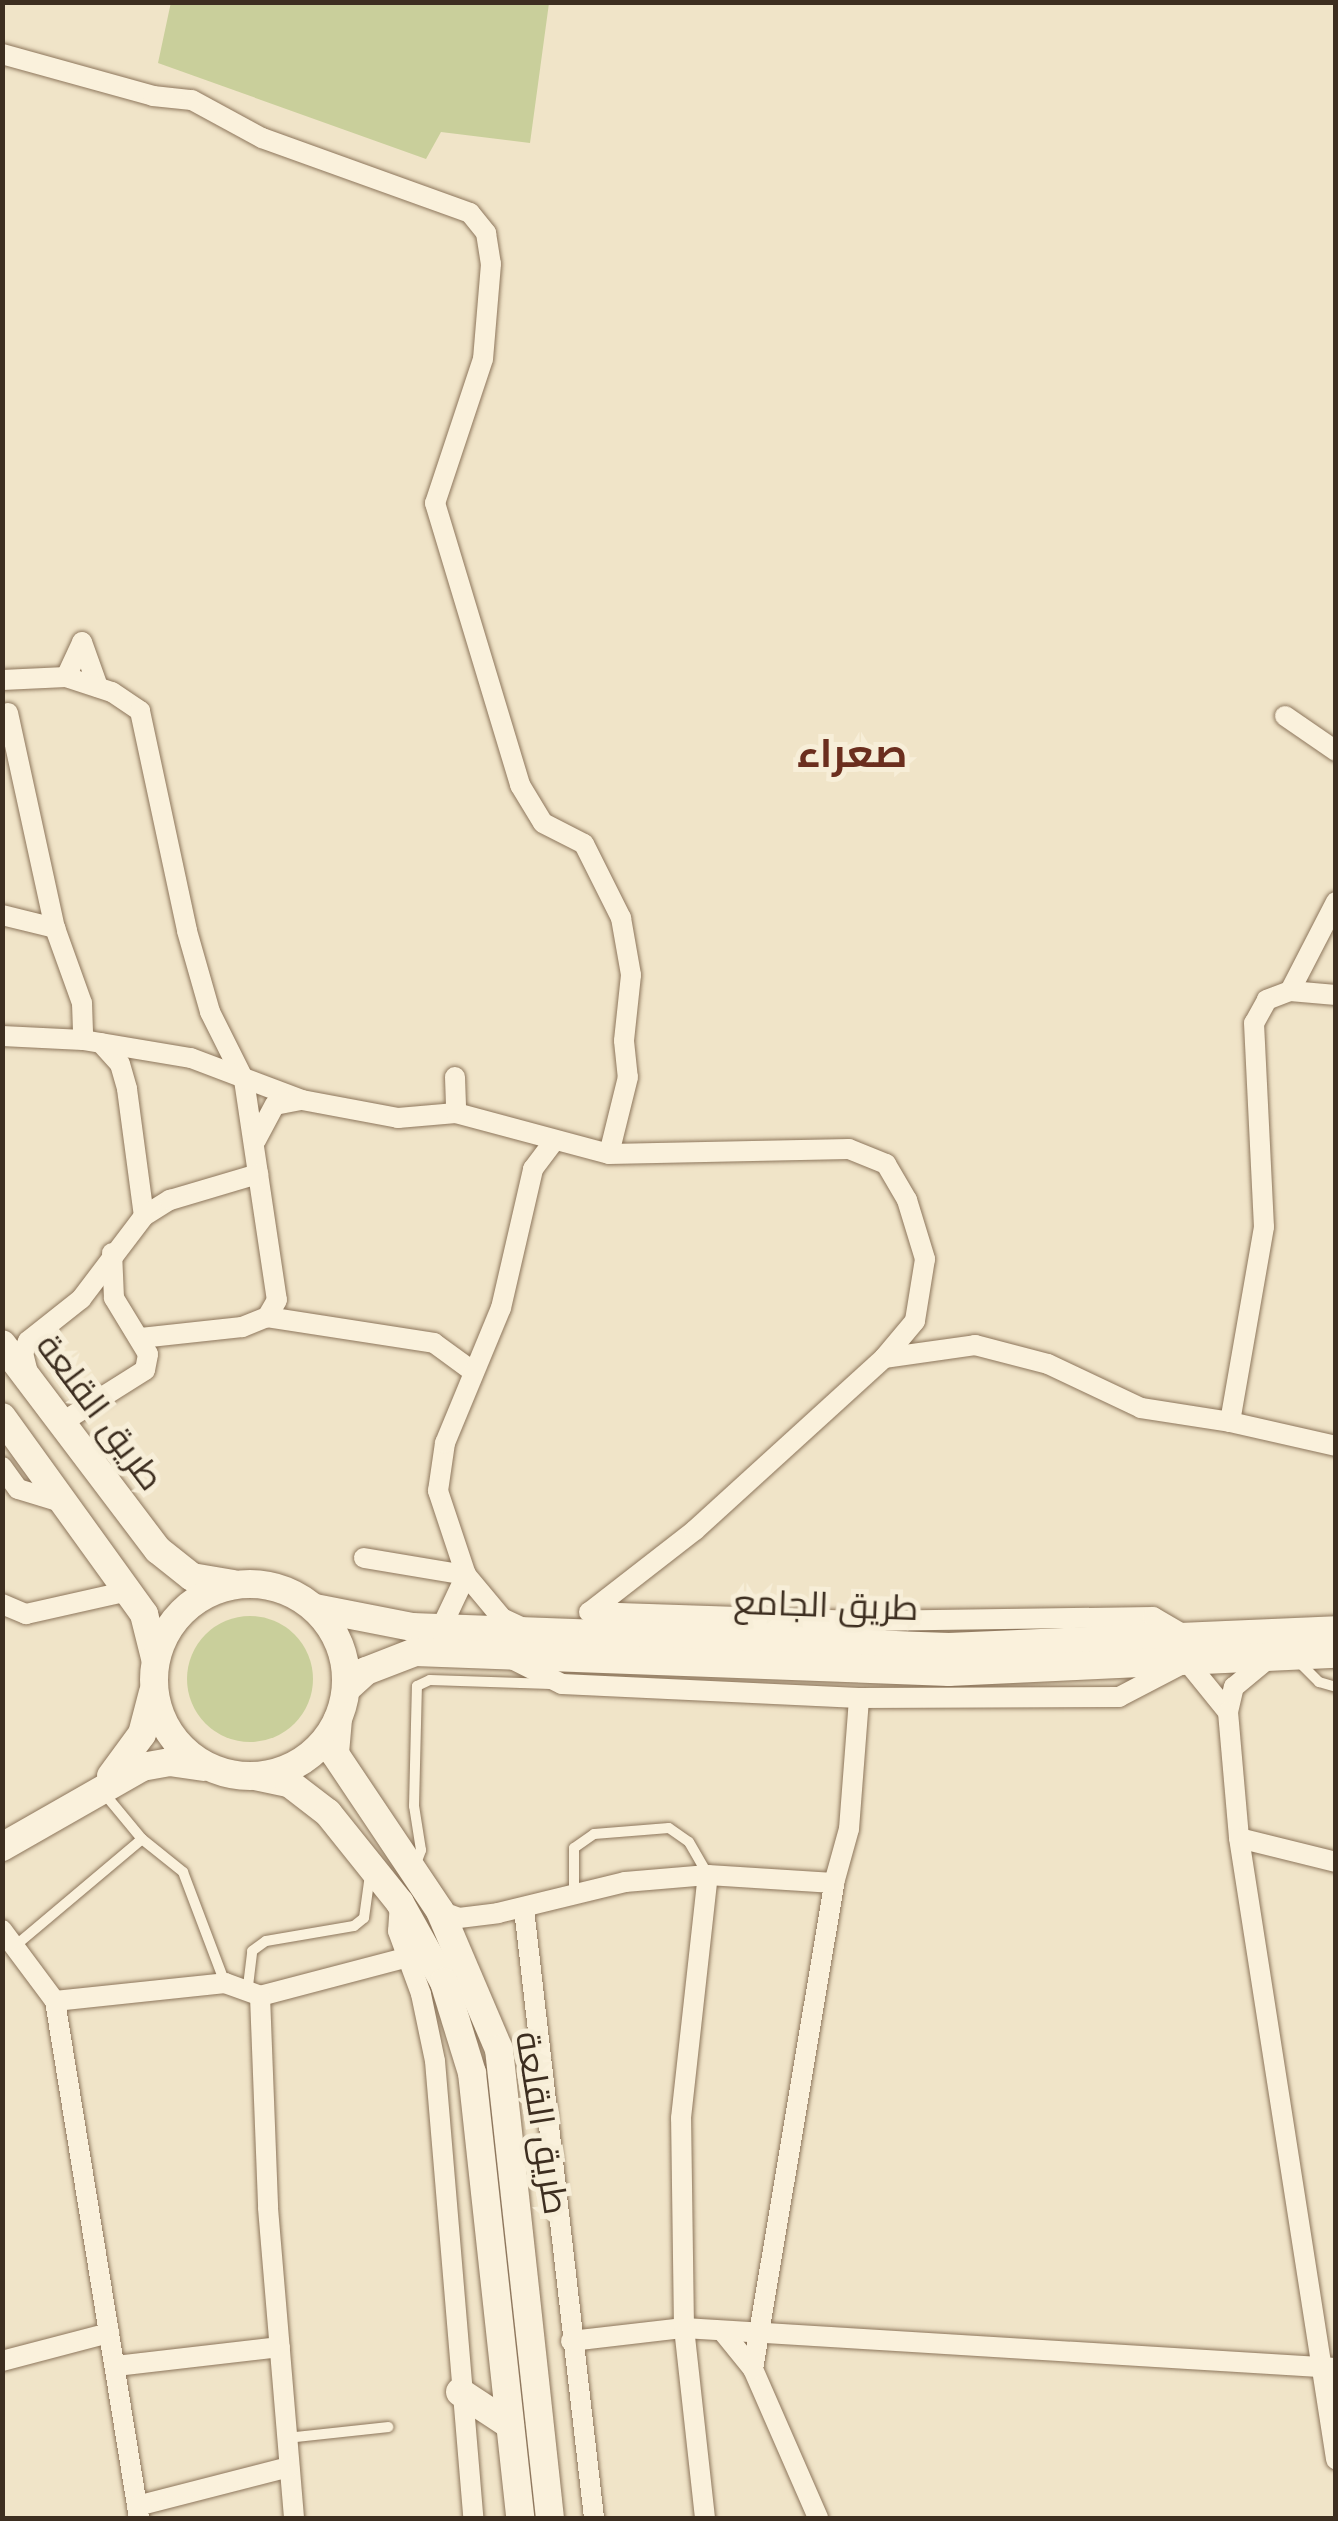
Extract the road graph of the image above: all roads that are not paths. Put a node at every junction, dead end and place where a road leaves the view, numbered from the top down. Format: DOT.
graph roads {
  1 [pos="2,54"];
  2 [pos="34,677"];
  3 [pos="66,677"];
  4 [pos="2,680"];
  5 [pos="98,688"];
  6 [pos="5,711"];
  7 [pos="1285,716"];
  8 [pos="1336,751"];
  9 [pos="1336,902"];
  10 [pos="2,916"];
  11 [pos="54,928"];
  12 [pos="1290,991"];
  13 [pos="1336,995"];
  14 [pos="210,1012"];
  15 [pos="2,1036"];
  16 [pos="92,1041"];
  17 [pos="160,1053"];
  18 [pos="191,1058"];
  19 [pos="455,1077"];
  20 [pos="244,1080"];
  21 [pos="127,1089"];
  22 [pos="302,1100"];
  23 [pos="456,1113"];
  24 [pos="513,1130"];
  25 [pos="555,1140"];
  26 [pos="254,1146"];
  27 [pos="609,1154"];
  28 [pos="533,1168"];
  29 [pos="258,1174"];
  30 [pos="143,1190"];
  31 [pos="170,1200"];
  32 [pos="144,1216"];
  33 [pos="112,1253"];
  34 [pos="114,1298"];
  35 [pos="81,1299"];
  36 [pos="267,1316"];
  37 [pos="141,1338"];
  38 [pos="2,1344"];
  39 [pos="884,1358"];
  40 [pos="471,1370"];
  41 [pos="31,1384"];
  42 [pos="2,1417"];
  43 [pos="1230,1422"];
  44 [pos="61,1423"];
  45 [pos="1336,1446"];
  46 [pos="2,1467"];
  47 [pos="64,1503"];
  48 [pos="364,1558"];
  49 [pos="466,1575"];
  50 [pos="234,1584"];
  51 [pos="128,1591"];
  52 [pos="2,1604"];
  53 [pos="315,1608"];
  54 [pos="591,1611"];
  55 [pos="441,1628"];
  56 [pos="1336,1630"];
  57 [pos="529,1632"];
  58 [pos="566,1633"];
  59 [pos="1336,1654"];
  60 [pos="504,1655"];
  61 [pos="1188,1655"];
  62 [pos="1282,1658"];
  63 [pos="155,1675"];
  64 [pos="562,1684"];
  65 [pos="1336,1688"];
  66 [pos="346,1690"];
  67 [pos="859,1698"];
  68 [pos="1228,1712"];
  69 [pos="338,1719"];
  70 [pos="210,1768"];
  71 [pos="255,1776"];
  72 [pos="99,1788"];
  73 [pos="1239,1838"];
  74 [pos="142,1839"];
  75 [pos="2,1848"];
  76 [pos="370,1861"];
  77 [pos="1336,1862"];
  78 [pos="412,1871"];
  79 [pos="708,1875"];
  80 [pos="834,1883"];
  81 [pos="574,1896"];
  82 [pos="400,1903"];
  83 [pos="524,1908"];
  84 [pos="440,1910"];
  85 [pos="7,1944"];
  86 [pos="409,1957"];
  87 [pos="226,1983"];
  88 [pos="254,1991"];
  89 [pos="54,2001"];
  90 [pos="684,2328"];
  91 [pos="109,2332"];
  92 [pos="723,2332"];
  93 [pos="763,2332"];
  94 [pos="571,2341"];
  95 [pos="280,2347"];
  96 [pos="2,2361"];
  97 [pos="116,2366"];
  98 [pos="1329,2368"];
  99 [pos="753,2369"];
  100 [pos="460,2392"];
  101 [pos="510,2425"];
  102 [pos="388,2428"];
  103 [pos="287,2438"];
  104 [pos="1336,2459"];
  105 [pos="290,2466"];
  106 [pos="138,2512"];
  107 [pos="294,2518"];
  108 [pos="473,2518"];
  109 [pos="520,2518"];
  110 [pos="550,2518"];
  111 [pos="594,2518"];
  112 [pos="705,2518"];
  113 [pos="818,2518"];
  1 -- 27 [label="street"];
  2 -- 3 [label="street"];
  2 -- 4 [label="street"];
  2 -- 6 [label="street"];
  3 -- 5 [label="street"];
  3 -- 5 [label="street"];
  5 -- 14 [label="street"];
  6 -- 11 [label="street"];
  7 -- 8 [label="street"];
  9 -- 12 [label="street"];
  10 -- 11 [label="street"];
  11 -- 16 [label="street"];
  12 -- 13 [label="street"];
  12 -- 43 [label="street"];
  14 -- 18 [label="street"];
  14 -- 20 [label="street"];
  15 -- 16 [label="street"];
  16 -- 17 [label="street"];
  16 -- 21 [label="street"];
  17 -- 18 [label="street"];
  17 -- 21 [label="street"];
  18 -- 20 [label="street"];
  19 -- 23 [label="street"];
  20 -- 22 [label="street"];
  20 -- 26 [label="street"];
  21 -- 30 [label="street"];
  22 -- 23 [label="street"];
  22 -- 26 [label="street"];
  23 -- 24 [label="street"];
  24 -- 25 [label="street"];
  24 -- 28 [label="street"];
  25 -- 27 [label="street"];
  25 -- 28 [label="street"];
  26 -- 29 [label="street"];
  27 -- 39 [label="street"];
  28 -- 40 [label="street"];
  29 -- 31 [label="street"];
  29 -- 36 [label="street"];
  30 -- 31 [label="street"];
  30 -- 32 [label="street"];
  31 -- 32 [label="street"];
  32 -- 33 [label="street"];
  33 -- 34 [label="street"];
  33 -- 35 [label="street"];
  34 -- 35 [label="street"];
  34 -- 37 [label="street"];
  35 -- 41 [label="street"];
  36 -- 37 [label="street"];
  36 -- 40 [label="street"];
  37 -- 44 [label="street"];
  38 -- 41 [label="main road, طريق القلعة"];
  39 -- 43 [label="street"];
  39 -- 54 [label="street"];
  40 -- 49 [label="street"];
  41 -- 44 [label="main road, طريق القلعة"];
  42 -- 47 [label="main road"];
  43 -- 45 [label="street"];
  44 -- 50 [label="main road, طريق القلعة"];
  46 -- 47 [label="street"];
  47 -- 51 [label="main road"];
  48 -- 49 [label="street"];
  49 -- 55 [label="street"];
  49 -- 57 [label="street"];
  50 -- 53 [label="main road"];
  50 -- 63 [label="main road"];
  51 -- 52 [label="street"];
  51 -- 63 [label="main road"];
  53 -- 55 [label="main road, طريق الجامع"];
  53 -- 66 [label="main road"];
  54 -- 58 [label="street"];
  54 -- 61 [label="street"];
  55 -- 57 [label="main road, طريق الجامع"];
  56 -- 61 [label="main road, طريق الجامع"];
  57 -- 58 [label="main road, طريق الجامع"];
  58 -- 61 [label="main road, طريق الجامع"];
  59 -- 62 [label="main road, طريق الجامع"];
  60 -- 61 [label="main road, طريق الجامع"];
  60 -- 64 [label="street"];
  60 -- 66 [label="main road, طريق الجامع"];
  61 -- 62 [label="main road, طريق الجامع"];
  61 -- 67 [label="street"];
  61 -- 68 [label="street"];
  62 -- 65 [label="lane"];
  62 -- 68 [label="street"];
  63 -- 70 [label="main road"];
  63 -- 72 [label="main road"];
  64 -- 67 [label="street"];
  64 -- 78 [label="lane"];
  66 -- 69 [label="main road"];
  67 -- 80 [label="street"];
  68 -- 73 [label="street"];
  69 -- 71 [label="main road"];
  69 -- 78 [label="main road, طريق القلعة"];
  70 -- 71 [label="main road"];
  70 -- 72 [label="main road"];
  71 -- 76 [label="main road, طريق القلعة"];
  72 -- 74 [label="lane"];
  72 -- 75 [label="main road"];
  73 -- 77 [label="street"];
  73 -- 98 [label="street"];
  74 -- 85 [label="lane"];
  74 -- 87 [label="lane"];
  76 -- 82 [label="main road, طريق القلعة"];
  76 -- 88 [label="lane"];
  78 -- 84 [label="main road, طريق القلعة"];
  79 -- 80 [label="street"];
  79 -- 81 [label="street"];
  79 -- 81 [label="lane"];
  79 -- 90 [label="street"];
  80 -- 93 [label="street"];
  81 -- 83 [label="street"];
  82 -- 86 [label="street"];
  82 -- 101 [label="main road, طريق القلعة"];
  83 -- 84 [label="street"];
  83 -- 94 [label="street"];
  84 -- 110 [label="main road, طريق القلعة"];
  85 -- 89 [label="street"];
  86 -- 88 [label="street"];
  86 -- 100 [label="street"];
  87 -- 88 [label="street"];
  87 -- 89 [label="street"];
  88 -- 95 [label="street"];
  89 -- 91 [label="street"];
  90 -- 92 [label="street"];
  90 -- 94 [label="street"];
  90 -- 112 [label="street"];
  91 -- 96 [label="street"];
  91 -- 97 [label="street"];
  92 -- 93 [label="street"];
  92 -- 99 [label="street"];
  93 -- 98 [label="street"];
  93 -- 99 [label="street"];
  94 -- 111 [label="street"];
  95 -- 97 [label="street"];
  95 -- 103 [label="street"];
  97 -- 106 [label="street"];
  98 -- 104 [label="street"];
  99 -- 113 [label="street"];
  100 -- 101 [label="main road"];
  100 -- 108 [label="street"];
  101 -- 109 [label="main road, طريق القلعة"];
  102 -- 103 [label="lane"];
  103 -- 105 [label="street"];
  105 -- 106 [label="street"];
  105 -- 107 [label="street"];
}
